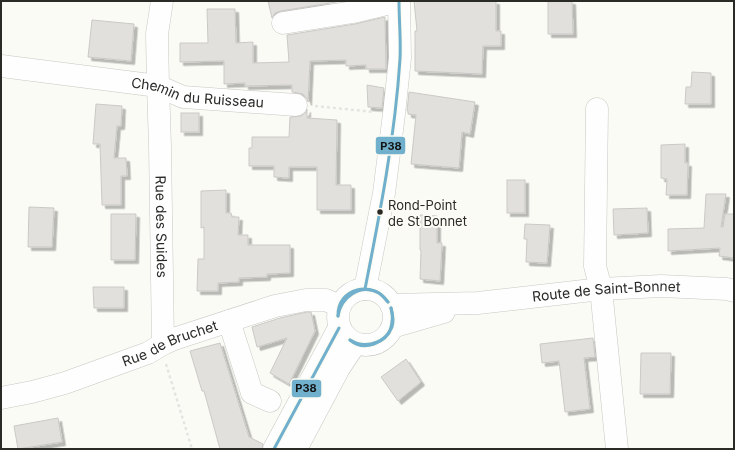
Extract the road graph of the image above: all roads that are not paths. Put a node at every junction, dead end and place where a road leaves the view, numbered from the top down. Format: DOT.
graph roads {
  1 [pos="162,1"];
  2 [pos="399,1"];
  3 [pos="283,22"];
  4 [pos="1,66"];
  5 [pos="158,86"];
  6 [pos="296,104"];
  7 [pos="597,109"];
  8 [pos="365,289"];
  9 [pos="601,289"];
  10 [pos="734,291"];
  11 [pos="478,303"];
  12 [pos="391,305"];
  13 [pos="339,306"];
  14 [pos="229,321"];
  15 [pos="392,327"];
  16 [pos="339,328"];
  17 [pos="163,344"];
  18 [pos="355,344"];
  19 [pos="1,398"];
  20 [pos="270,401"];
  21 [pos="274,449"];
  22 [pos="296,449"];
  23 [pos="617,449"];
  1 -- 5 [label="street, Rue des Suides"];
  2 -- 3 [label="street"];
  2 -- 8 [label="street"];
  4 -- 5 [label="street, Chemin du Ruisseau"];
  5 -- 6 [label="street, Chemin du Ruisseau"];
  5 -- 17 [label="street, Rue des Suides"];
  7 -- 9 [label="street"];
  8 -- 12 [label="street"];
  8 -- 13 [label="street"];
  9 -- 10 [label="street, Route de Saint-Bonnet"];
  9 -- 11 [label="street, Route de Saint-Bonnet"];
  9 -- 23 [label="street"];
  11 -- 12 [label="street, Route de Saint-Bonnet"];
  11 -- 15 [label="street, Route de Saint-Bonnet"];
  12 -- 15 [label="street"];
  13 -- 14 [label="street, Rue de Bruchet"];
  13 -- 16 [label="street"];
  14 -- 17 [label="street, Rue de Bruchet"];
  14 -- 20 [label="street"];
  15 -- 18 [label="street"];
  16 -- 18 [label="street"];
  16 -- 21 [label="street"];
  17 -- 19 [label="street, Rue de Bruchet"];
  18 -- 22 [label="street"];
}
